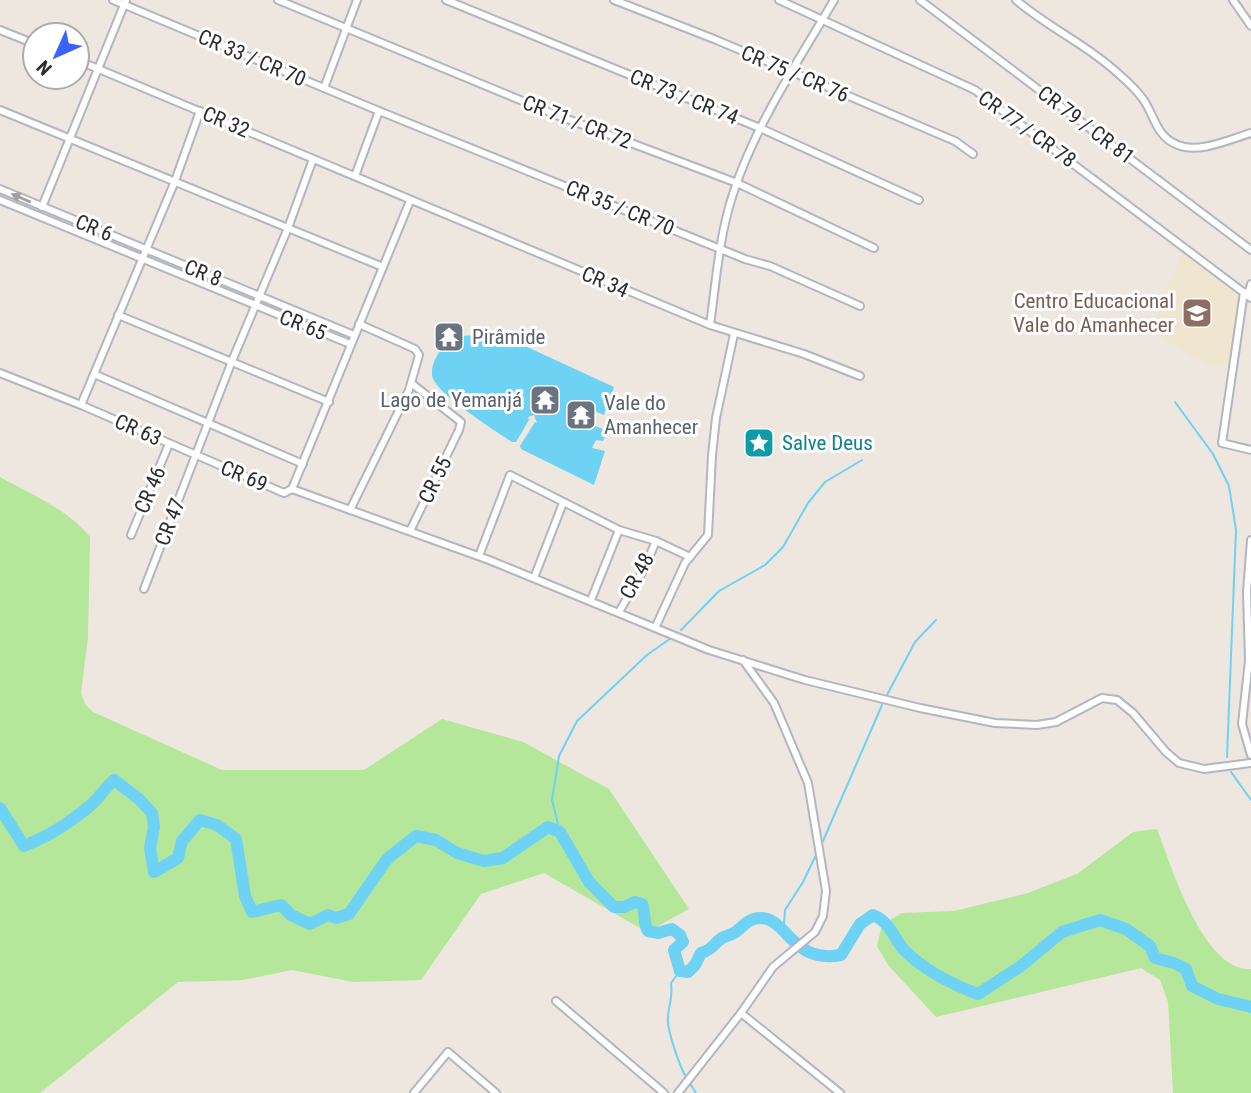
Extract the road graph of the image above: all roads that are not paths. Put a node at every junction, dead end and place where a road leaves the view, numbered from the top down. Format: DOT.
graph roads {
  1 [pos="113,0"];
  2 [pos="278,0"];
  3 [pos="357,0"];
  4 [pos="446,0"];
  5 [pos="614,0"];
  6 [pos="779,0"];
  7 [pos="834,0"];
  8 [pos="920,0"];
  9 [pos="1016,0"];
  10 [pos="1233,0"];
  11 [pos="125,2"];
  12 [pos="823,19"];
  13 [pos="1251,26"];
  14 [pos="348,27"];
  15 [pos="0,30"];
  16 [pos="21,38"];
  17 [pos="91,66"];
  18 [pos="97,68"];
  19 [pos="793,73"];
  20 [pos="324,88"];
  21 [pos="0,110"];
  22 [pos="200,111"];
  23 [pos="379,111"];
  24 [pos="760,128"];
  25 [pos="1251,133"];
  26 [pos="70,139"];
  27 [pos="973,154"];
  28 [pos="313,159"];
  29 [pos="355,176"];
  30 [pos="175,181"];
  31 [pos="737,183"];
  32 [pos="0,189"];
  33 [pos="0,200"];
  34 [pos="919,200"];
  35 [pos="410,201"];
  36 [pos="42,206"];
  37 [pos="289,228"];
  38 [pos="720,248"];
  39 [pos="874,248"];
  40 [pos="146,250"];
  41 [pos="1251,250"];
  42 [pos="142,259"];
  43 [pos="383,267"];
  44 [pos="1251,284"];
  45 [pos="1248,295"];
  46 [pos="260,297"];
  47 [pos="255,306"];
  48 [pos="860,306"];
  49 [pos="118,315"];
  50 [pos="359,324"];
  51 [pos="710,325"];
  52 [pos="734,334"];
  53 [pos="354,335"];
  54 [pos="351,344"];
  55 [pos="232,361"];
  56 [pos="0,373"];
  57 [pos="94,374"];
  58 [pos="860,376"];
  59 [pos="411,383"];
  60 [pos="329,402"];
  61 [pos="81,405"];
  62 [pos="209,422"];
  63 [pos="169,444"];
  64 [pos="1251,450"];
  65 [pos="195,455"];
  66 [pos="303,464"];
  67 [pos="292,489"];
  68 [pos="563,503"];
  69 [pos="350,510"];
  70 [pos="619,530"];
  71 [pos="410,531"];
  72 [pos="131,535"];
  73 [pos="1251,540"];
  74 [pos="656,541"];
  75 [pos="479,556"];
  76 [pos="690,557"];
  77 [pos="534,578"];
  78 [pos="144,589"];
  79 [pos="1249,592"];
  80 [pos="591,600"];
  81 [pos="619,611"];
  82 [pos="656,626"];
  83 [pos="743,660"];
  84 [pos="1250,660"];
  85 [pos="1251,755"];
  86 [pos="1251,763"];
  87 [pos="556,1001"];
  88 [pos="741,1013"];
  89 [pos="414,1093"];
  90 [pos="496,1093"];
  91 [pos="664,1093"];
  92 [pos="678,1093"];
  93 [pos="840,1093"];
  1 -- 11 [label="street, CR 33 / CR 70"];
  2 -- 14 [label="street, CR 71 / CR 72"];
  3 -- 14 [label="street"];
  4 -- 24 [label="street, CR 73 / CR 74"];
  5 -- 19 [label="street, CR 75 / CR 76"];
  6 -- 12 [label="street, CR 77 / CR 78"];
  7 -- 12 [label="street"];
  8 -- 41 [label="street, CR 79 / CR 81"];
  9 -- 25 [label="street"];
  10 -- 13 [label="street"];
  11 -- 18 [label="street"];
  11 -- 20 [label="street, CR 33 / CR 70"];
  12 -- 19 [label="street"];
  12 -- 45 [label="street, CR 77 / CR 78"];
  14 -- 20 [label="street"];
  14 -- 31 [label="street, CR 71 / CR 72"];
  15 -- 16 [label="street"];
  17 -- 18 [label="street, CR 32"];
  18 -- 22 [label="street, CR 32"];
  18 -- 26 [label="street"];
  19 -- 24 [label="street"];
  19 -- 27 [label="street, CR 75 / CR 76"];
  20 -- 23 [label="street, CR 33 / CR 70"];
  21 -- 26 [label="street"];
  22 -- 28 [label="street, CR 32"];
  22 -- 30 [label="street"];
  23 -- 29 [label="street"];
  23 -- 38 [label="street, CR 35 / CR 70"];
  24 -- 31 [label="street"];
  24 -- 34 [label="street, CR 73 / CR 74"];
  26 -- 30 [label="street"];
  26 -- 36 [label="street"];
  28 -- 29 [label="street, CR 32"];
  28 -- 37 [label="street, CR 47"];
  29 -- 35 [label="street, CR 34"];
  30 -- 37 [label="street"];
  30 -- 40 [label="street"];
  31 -- 38 [label="street"];
  31 -- 39 [label="street, CR 71 / CR 72"];
  36 -- 32 [label="street, CR 6, one-way"];
  33 -- 42 [label="street, CR 65"];
  35 -- 43 [label="street"];
  35 -- 51 [label="street, CR 34"];
  36 -- 40 [label="street, CR 6"];
  37 -- 43 [label="street"];
  37 -- 46 [label="street, CR 47"];
  38 -- 48 [label="street, CR 35 / CR 70"];
  38 -- 51 [label="street"];
  40 -- 42 [label="street"];
  40 -- 46 [label="street, CR 8"];
  42 -- 47 [label="street, CR 65"];
  42 -- 49 [label="street"];
  43 -- 50 [label="street"];
  44 -- 45 [label="street"];
  45 -- 64 [label="street"];
  46 -- 47 [label="street, CR 47"];
  46 -- 53 [label="street, CR 8"];
  47 -- 54 [label="street, CR 65"];
  47 -- 55 [label="street, CR 47"];
  49 -- 55 [label="street"];
  49 -- 57 [label="street"];
  50 -- 53 [label="street"];
  50 -- 59 [label="street"];
  51 -- 52 [label="street, CR 34"];
  52 -- 58 [label="street, CR 34"];
  52 -- 76 [label="street"];
  53 -- 54 [label="street"];
  54 -- 60 [label="street"];
  55 -- 60 [label="street"];
  55 -- 62 [label="street, CR 47"];
  56 -- 61 [label="street, CR 63"];
  57 -- 61 [label="street"];
  57 -- 62 [label="street"];
  59 -- 69 [label="street"];
  59 -- 71 [label="street, CR 55"];
  60 -- 66 [label="street"];
  61 -- 63 [label="street, CR 63"];
  62 -- 65 [label="street, CR 47"];
  62 -- 66 [label="street"];
  63 -- 65 [label="street, CR 63"];
  63 -- 72 [label="street, CR 46"];
  65 -- 67 [label="street, CR 69"];
  65 -- 78 [label="street, CR 47"];
  66 -- 67 [label="street"];
  67 -- 69 [label="street, CR 69"];
  68 -- 70 [label="street"];
  68 -- 75 [label="street"];
  68 -- 77 [label="street"];
  69 -- 71 [label="street, CR 69"];
  70 -- 74 [label="street"];
  70 -- 80 [label="street"];
  71 -- 75 [label="street, CR 69"];
  73 -- 79 [label="street"];
  74 -- 76 [label="street"];
  74 -- 81 [label="street, CR 48"];
  75 -- 77 [label="street, CR 69"];
  76 -- 82 [label="street"];
  77 -- 80 [label="street, CR 69"];
  79 -- 84 [label="street"];
  80 -- 81 [label="street, CR 69"];
  81 -- 82 [label="street, CR 69"];
  82 -- 83 [label="street, CR 69"];
  83 -- 86 [label="street, CR 69"];
  83 -- 88 [label="street"];
  84 -- 85 [label="street"];
  87 -- 91 [label="street"];
  88 -- 92 [label="street"];
  88 -- 93 [label="street"];
  89 -- 90 [label="street"];
}
